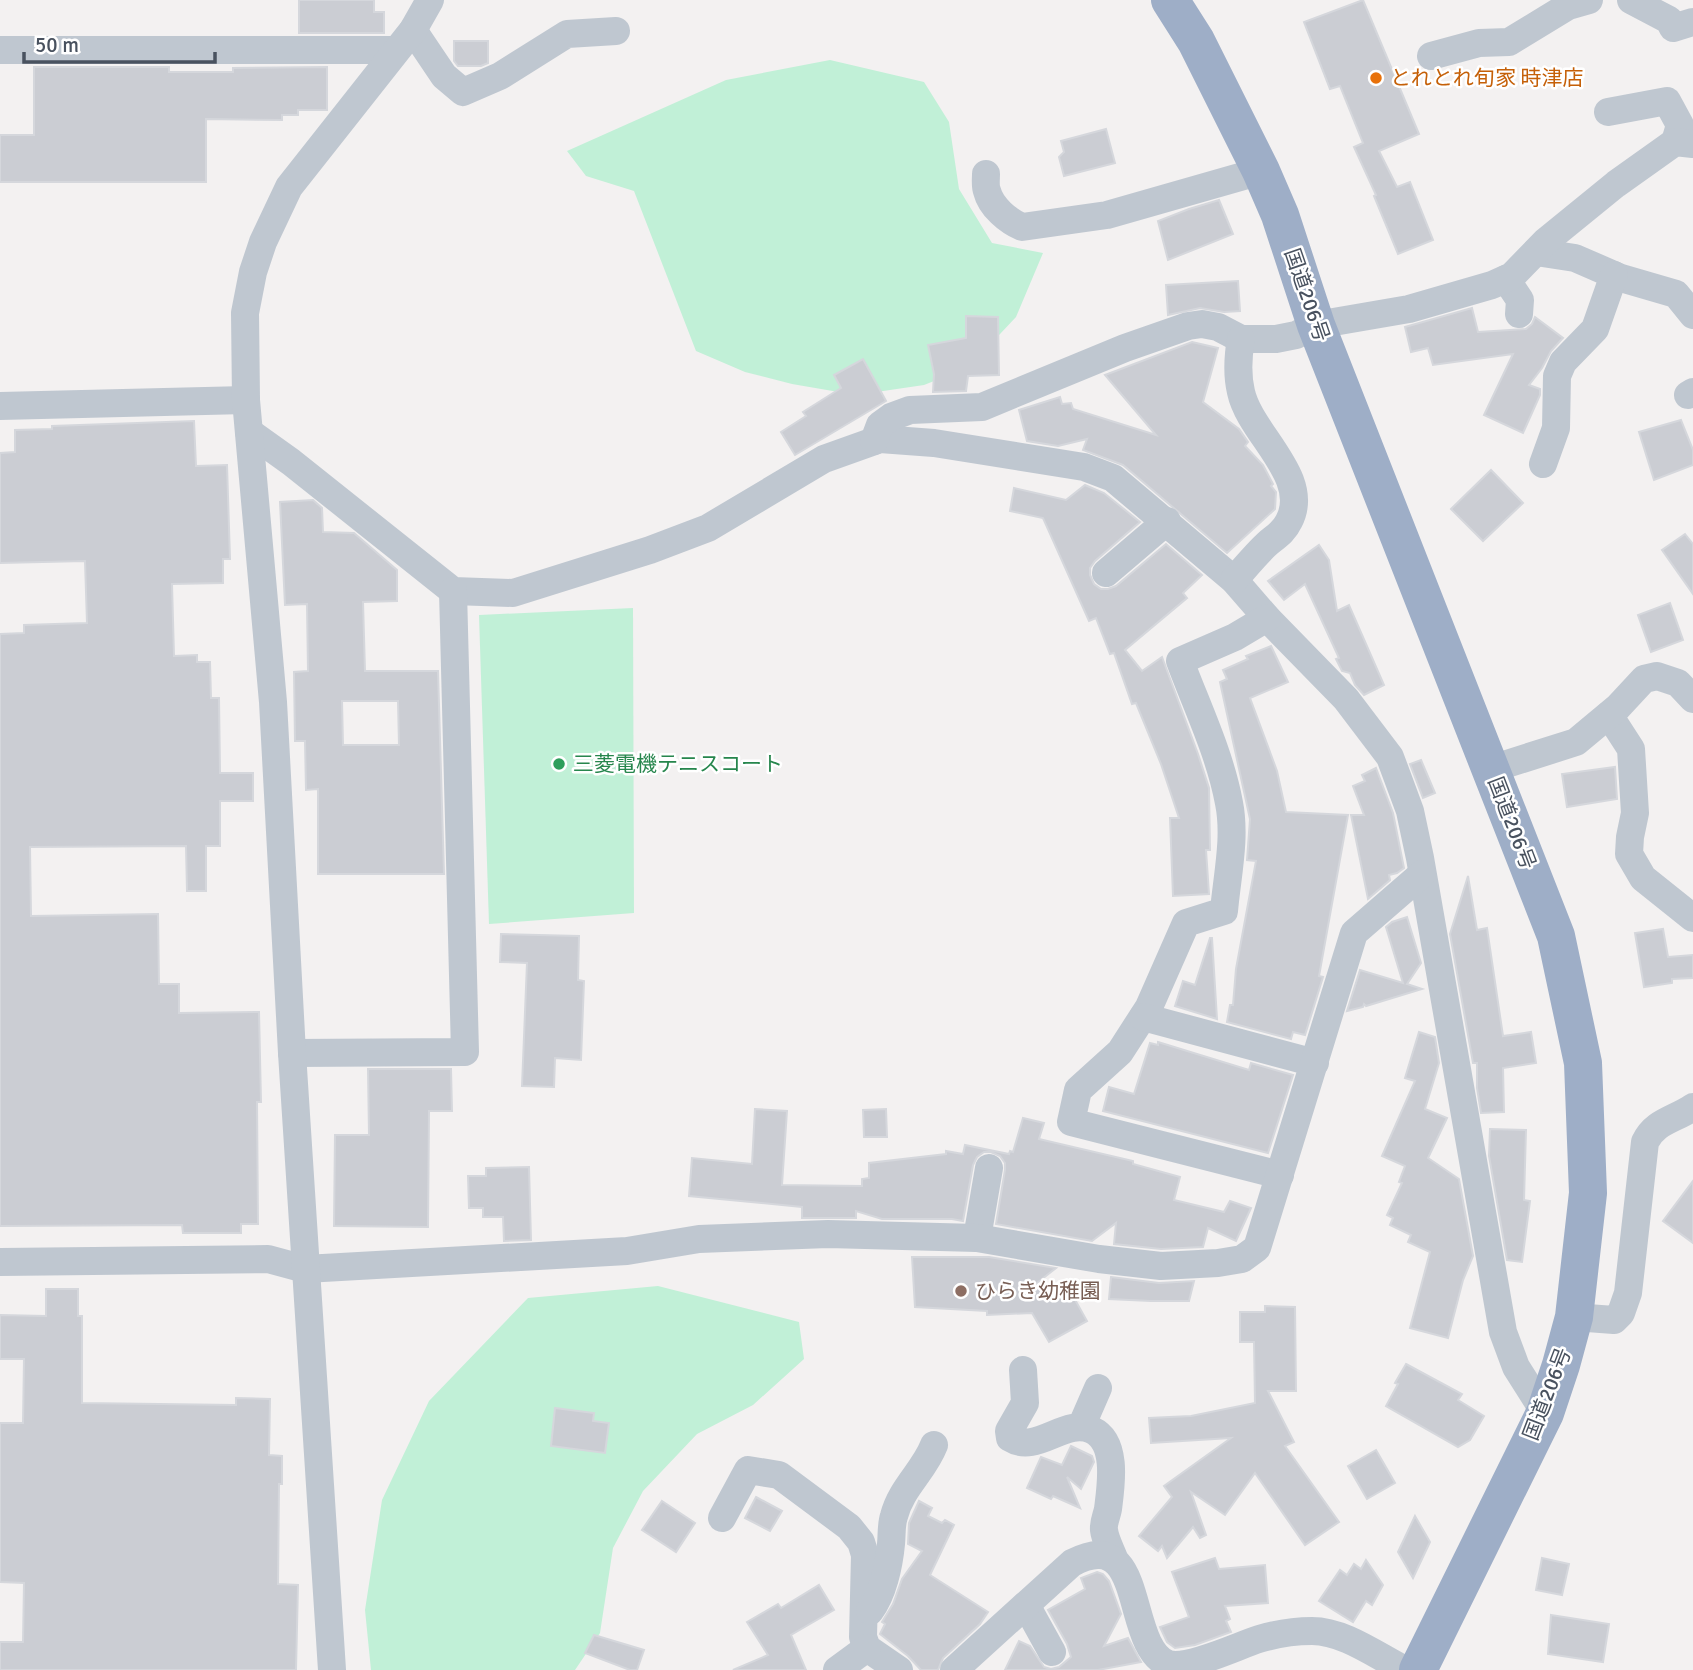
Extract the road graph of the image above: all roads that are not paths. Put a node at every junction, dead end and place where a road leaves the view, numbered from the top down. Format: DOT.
graph roads {
  1 [pos="430,0"];
  2 [pos="1170,0"];
  3 [pos="1589,0"];
  4 [pos="1631,0"];
  5 [pos="1693,22"];
  6 [pos="616,31"];
  7 [pos="404,40"];
  8 [pos="0,50"];
  9 [pos="1431,56"];
  10 [pos="1608,112"];
  11 [pos="1684,143"];
  12 [pos="1261,171"];
  13 [pos="986,173"];
  14 [pos="1536,252"];
  15 [pos="1614,275"];
  16 [pos="1506,279"];
  17 [pos="1519,314"];
  18 [pos="1693,314"];
  19 [pos="1316,325"];
  20 [pos="1241,339"];
  21 [pos="246,400"];
  22 [pos="0,406"];
  23 [pos="249,432"];
  24 [pos="874,441"];
  25 [pos="1543,464"];
  26 [pos="1167,522"];
  27 [pos="1106,573"];
  28 [pos="1234,580"];
  29 [pos="453,591"];
  30 [pos="1267,618"];
  31 [pos="1688,687"];
  32 [pos="1609,715"];
  33 [pos="1492,769"];
  34 [pos="1422,874"];
  35 [pos="1693,918"];
  36 [pos="1143,1017"];
  37 [pos="292,1053"];
  38 [pos="1315,1063"];
  39 [pos="1693,1107"];
  40 [pos="989,1168"];
  41 [pos="1280,1175"];
  42 [pos="977,1238"];
  43 [pos="0,1262"];
  44 [pos="305,1269"];
  45 [pos="1574,1317"];
  46 [pos="1023,1370"];
  47 [pos="1098,1388"];
  48 [pos="1545,1413"];
  49 [pos="1081,1427"];
  50 [pos="934,1444"];
  51 [pos="722,1518"];
  52 [pos="1115,1561"];
  53 [pos="1026,1605"];
  54 [pos="862,1615"];
  55 [pos="867,1648"];
  56 [pos="1052,1652"];
  57 [pos="332,1670"];
  58 [pos="837,1670"];
  59 [pos="900,1670"];
  60 [pos="954,1670"];
  61 [pos="1405,1670"];
  62 [pos="1418,1670"];
  1 -- 7 [label="street"];
  2 -- 12 [label="highway, 国道206号"];
  3 -- 9 [label="street"];
  4 -- 5 [label="street"];
  6 -- 7 [label="street"];
  7 -- 8 [label="street"];
  7 -- 21 [label="street"];
  10 -- 11 [label="street"];
  11 -- 14 [label="street"];
  12 -- 13 [label="street"];
  12 -- 19 [label="highway, 国道206号"];
  14 -- 15 [label="street"];
  14 -- 16 [label="street"];
  15 -- 18 [label="street"];
  15 -- 25 [label="street"];
  16 -- 17 [label="street"];
  16 -- 19 [label="street"];
  19 -- 20 [label="street"];
  19 -- 33 [label="highway, 国道206号"];
  20 -- 24 [label="street"];
  20 -- 28 [label="street"];
  21 -- 22 [label="street"];
  21 -- 23 [label="street"];
  23 -- 29 [label="street"];
  23 -- 37 [label="street"];
  24 -- 26 [label="street"];
  24 -- 29 [label="street"];
  26 -- 27 [label="street"];
  26 -- 28 [label="street"];
  28 -- 30 [label="street"];
  29 -- 37 [label="street"];
  30 -- 34 [label="street"];
  30 -- 36 [label="street"];
  31 -- 32 [label="street"];
  32 -- 33 [label="street"];
  32 -- 35 [label="street"];
  33 -- 45 [label="highway, 国道206号"];
  34 -- 38 [label="street"];
  34 -- 48 [label="street"];
  36 -- 38 [label="street"];
  36 -- 41 [label="street"];
  37 -- 44 [label="street"];
  38 -- 41 [label="street"];
  39 -- 45 [label="street"];
  40 -- 42 [label="street"];
  41 -- 42 [label="street"];
  42 -- 44 [label="street"];
  43 -- 44 [label="street"];
  44 -- 57 [label="street"];
  45 -- 48 [label="highway, 国道206号"];
  46 -- 49 [label="street"];
  47 -- 49 [label="street"];
  48 -- 62 [label="highway, 国道206号"];
  49 -- 52 [label="street"];
  50 -- 54 [label="street"];
  51 -- 54 [label="street"];
  52 -- 53 [label="street"];
  52 -- 61 [label="street"];
  53 -- 56 [label="street"];
  53 -- 60 [label="street"];
  54 -- 55 [label="street"];
  55 -- 58 [label="street"];
  55 -- 59 [label="street"];
}
